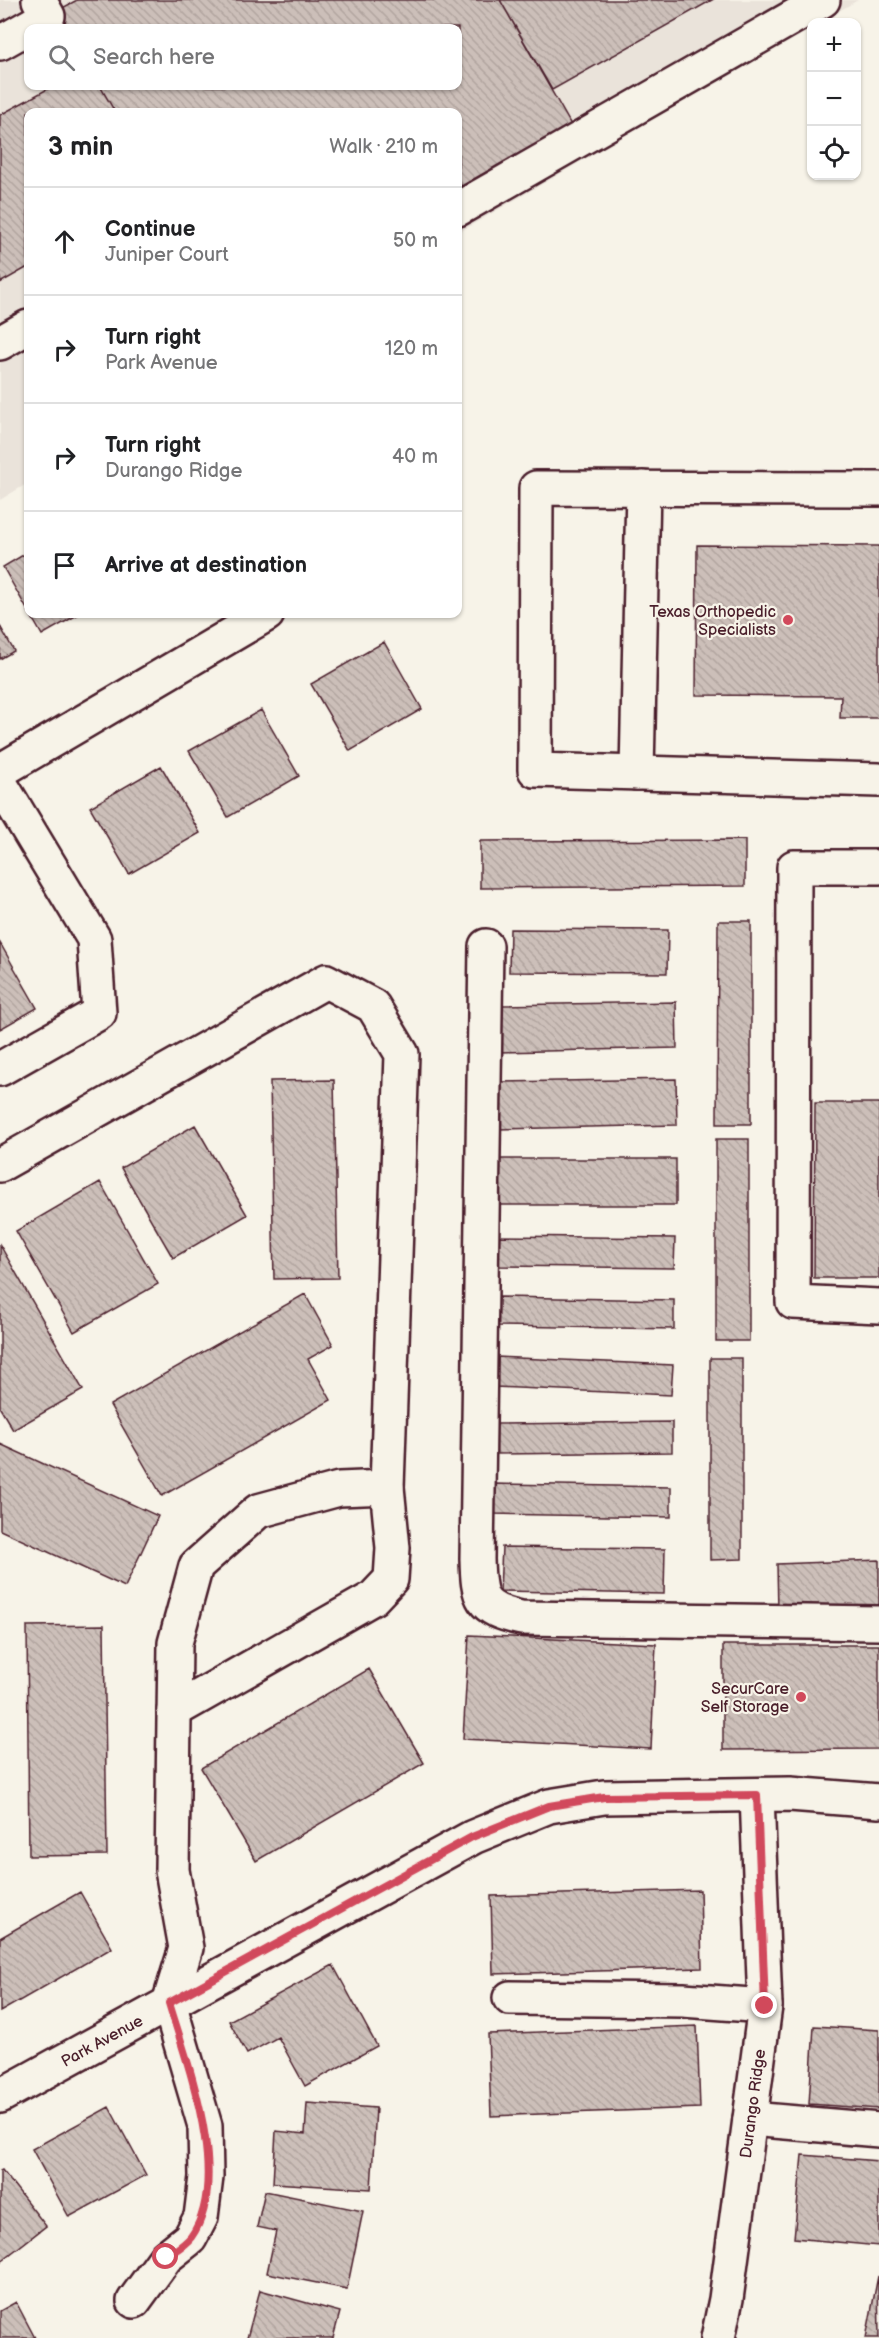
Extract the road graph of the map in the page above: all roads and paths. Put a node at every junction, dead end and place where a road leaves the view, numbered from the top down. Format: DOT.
graph roads {
  1 [pos="39,0"];
  2 [pos="824,0"];
  3 [pos="34,24"];
  4 [pos="24,30"];
  5 [pos="0,43"];
  6 [pos="462,207"];
  7 [pos="24,329"];
  8 [pos="0,343"];
  9 [pos="643,488"];
  10 [pos="879,489"];
  11 [pos="260,618"];
  12 [pos="0,771"];
  13 [pos="638,773"];
  14 [pos="879,780"];
  15 [pos="0,783"];
  16 [pos="879,867"];
  17 [pos="486,946"];
  18 [pos="0,1069"];
  19 [pos="0,1165"];
  20 [pos="879,1306"];
  21 [pos="387,1487"];
  22 [pos="879,1623"];
  23 [pos="174,1711"];
  24 [pos="757,1795"];
  25 [pos="879,1801"];
  26 [pos="510,1998"];
  27 [pos="169,2003"];
  28 [pos="765,2006"];
  29 [pos="0,2096"];
  30 [pos="750,2119"];
  31 [pos="879,2130"];
  32 [pos="134,2301"];
  33 [pos="718,2338"];
  1 -- 3 [label="street"];
  2 -- 6 [label="street"];
  4 -- 5 [label="street"];
  7 -- 8 [label="street"];
  9 -- 10 [label="street"];
  9 -- 13 [label="street"];
  9 -- 13 [label="street"];
  11 -- 12 [label="street"];
  13 -- 14 [label="street"];
  15 -- 18 [label="street"];
  16 -- 20 [label="street"];
  17 -- 22 [label="street"];
  19 -- 21 [label="street"];
  21 -- 23 [label="street"];
  21 -- 23 [label="street"];
  23 -- 27 [label="street"];
  24 -- 25 [label="street, Park Avenue"];
  24 -- 27 [label="street, Park Avenue"];
  24 -- 28 [label="street, Durango Ridge"];
  26 -- 28 [label="street"];
  27 -- 29 [label="street, Park Avenue"];
  27 -- 32 [label="street"];
  28 -- 30 [label="street, Durango Ridge"];
  30 -- 31 [label="street"];
  30 -- 33 [label="street, Durango Ridge"];
}
